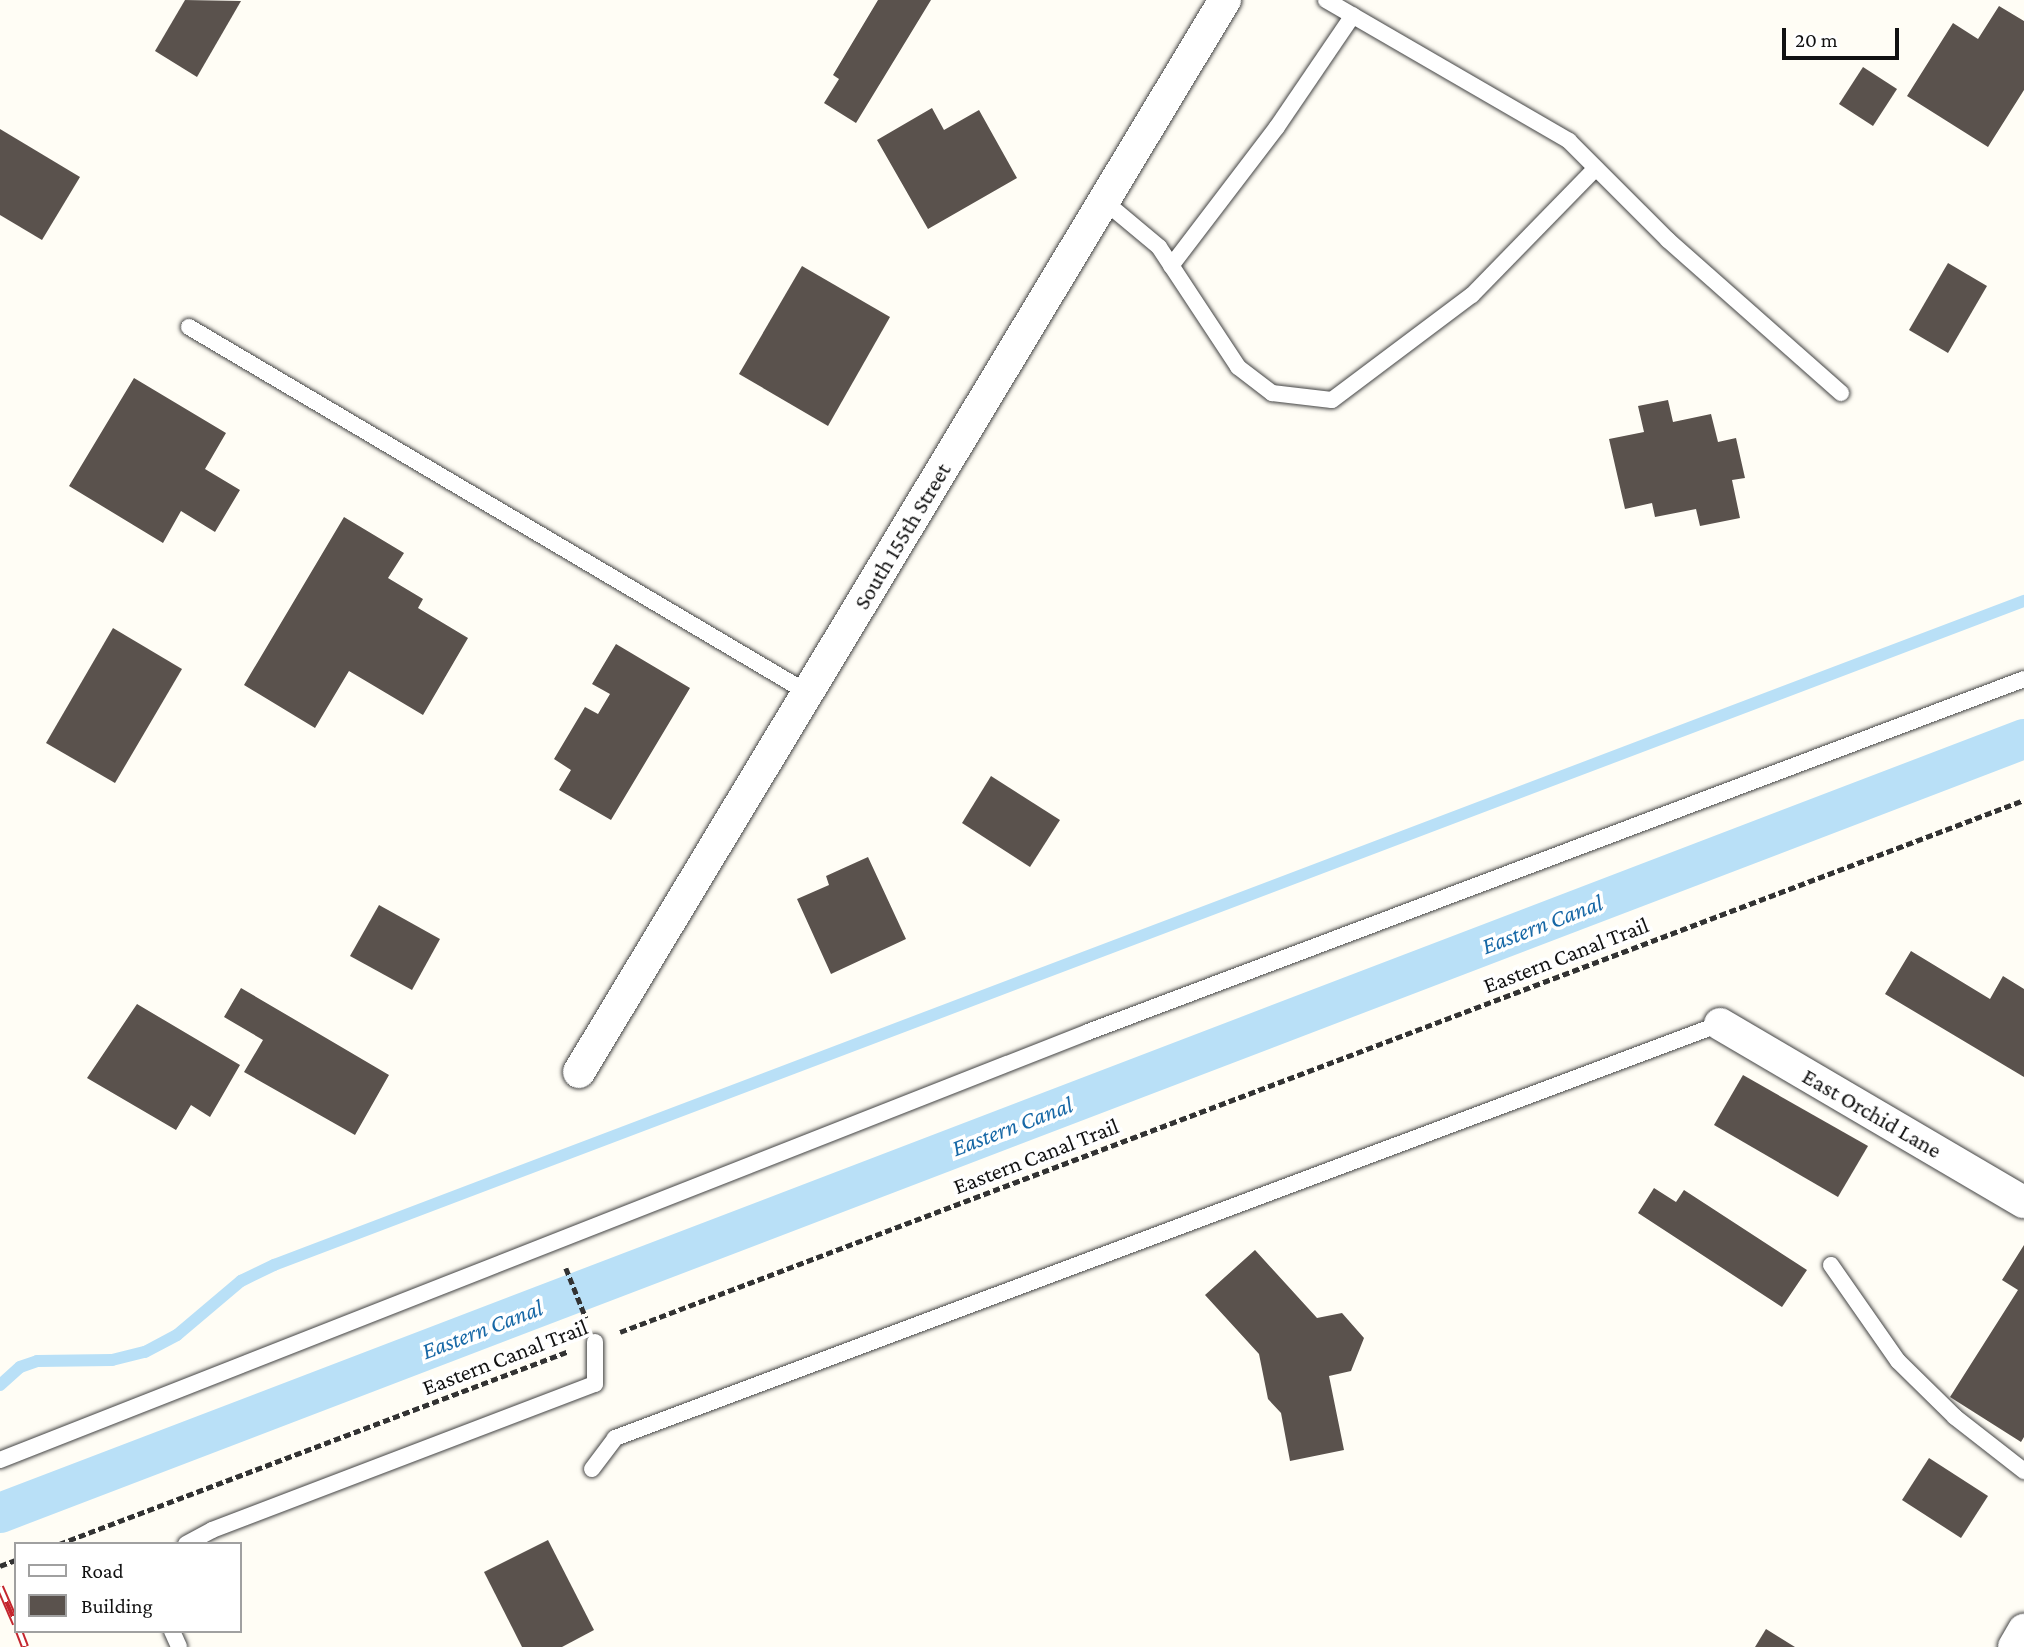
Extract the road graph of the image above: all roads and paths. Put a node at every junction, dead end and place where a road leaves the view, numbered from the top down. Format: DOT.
graph roads {
  1 [pos="1225,0"];
  2 [pos="1326,0"];
  3 [pos="1353,15"];
  4 [pos="1596,168"];
  5 [pos="1104,201"];
  6 [pos="1171,266"];
  7 [pos="189,327"];
  8 [pos="1840,393"];
  9 [pos="2024,679"];
  10 [pos="808,693"];
  11 [pos="2024,800"];
  12 [pos="1720,1024"];
  13 [pos="579,1072"];
  14 [pos="2024,1202"];
  15 [pos="556,1243"];
  16 [pos="1831,1265"];
  17 [pos="595,1342"];
  18 [pos="0,1460"];
  19 [pos="592,1469"];
  20 [pos="2024,1471"];
  21 [pos="64,1542"];
  22 [pos="190,1542"];
  23 [pos="2024,1630"];
  24 [pos="2014,1647"];
  1 -- 5 [label="street, South 155th Street"];
  2 -- 3 [label="lane"];
  3 -- 4 [label="lane"];
  3 -- 6 [label="lane"];
  4 -- 6 [label="lane"];
  4 -- 8 [label="lane"];
  5 -- 6 [label="lane"];
  5 -- 10 [label="street, South 155th Street"];
  7 -- 10 [label="lane"];
  9 -- 15 [label="lane"];
  10 -- 13 [label="street, South 155th Street"];
  11 -- 17 [label="path, Eastern Canal Trail"];
  12 -- 14 [label="street, East Orchid Lane"];
  12 -- 19 [label="lane"];
  15 -- 17 [label="path"];
  15 -- 18 [label="lane"];
  16 -- 20 [label="lane"];
  17 -- 21 [label="path, Eastern Canal Trail"];
  17 -- 22 [label="lane"];
  23 -- 24 [label="street"];
}
